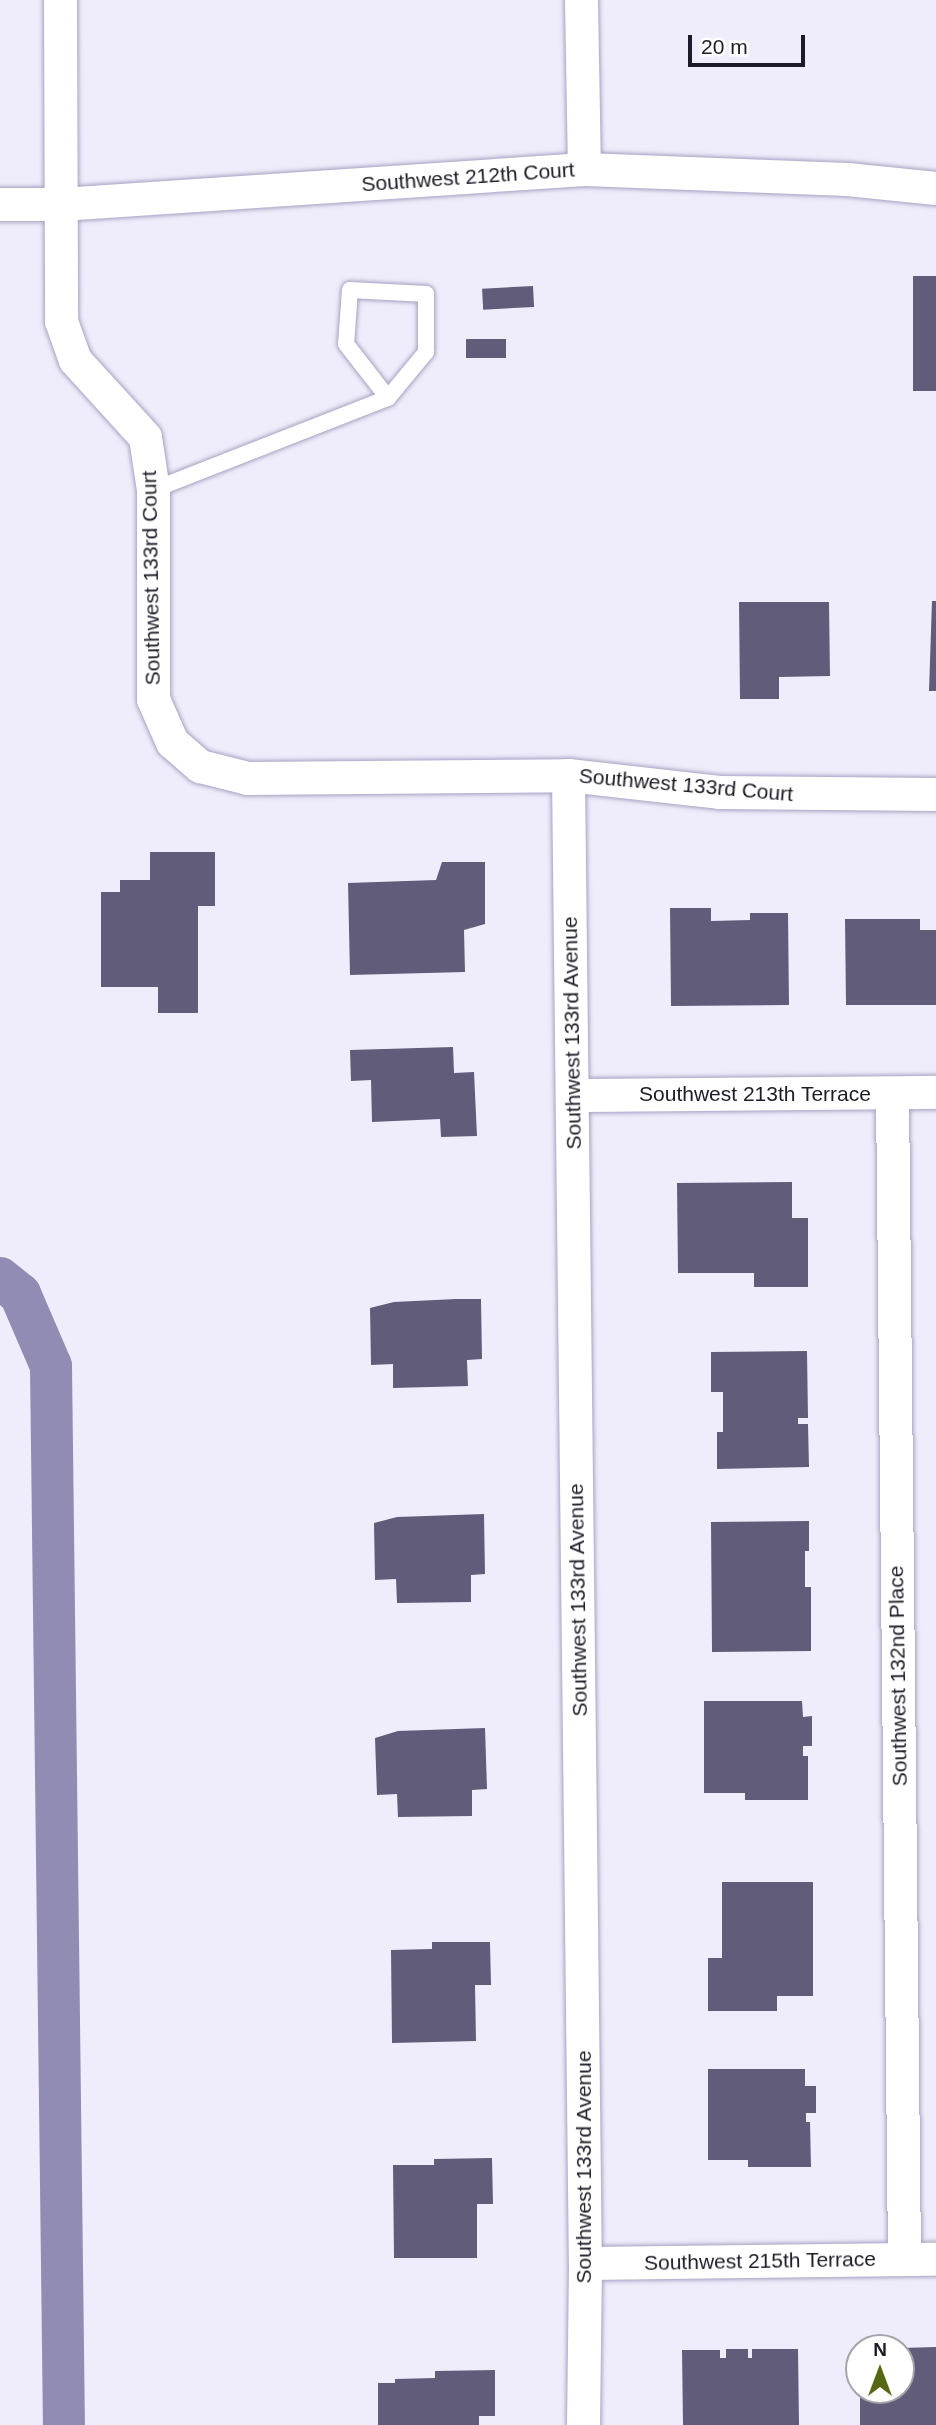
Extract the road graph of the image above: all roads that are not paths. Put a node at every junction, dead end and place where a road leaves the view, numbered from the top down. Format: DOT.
graph roads {
  1 [pos="60,0"];
  2 [pos="581,0"];
  3 [pos="584,169"];
  4 [pos="936,188"];
  5 [pos="0,204"];
  6 [pos="61,204"];
  7 [pos="388,398"];
  8 [pos="153,490"];
  9 [pos="568,775"];
  10 [pos="936,794"];
  11 [pos="936,1092"];
  12 [pos="892,1093"];
  13 [pos="573,1096"];
  14 [pos="920,2259"];
  15 [pos="585,2263"];
  16 [pos="583,2425"];
  1 -- 6 [label="street, Southwest 133rd Court"];
  2 -- 3 [label="street"];
  3 -- 4 [label="street, Southwest 212th Court"];
  3 -- 6 [label="street, Southwest 212th Court"];
  5 -- 6 [label="street, Southwest 212th Court"];
  6 -- 8 [label="street, Southwest 133rd Court"];
  7 -- 7 [label="lane"];
  7 -- 8 [label="lane"];
  8 -- 9 [label="street, Southwest 133rd Court"];
  9 -- 10 [label="street, Southwest 133rd Court"];
  9 -- 13 [label="street, Southwest 133rd Avenue"];
  11 -- 12 [label="street, Southwest 213th Terrace"];
  12 -- 13 [label="street, Southwest 213th Terrace"];
  12 -- 14 [label="street, Southwest 132nd Place"];
  13 -- 15 [label="street, Southwest 133rd Avenue"];
  14 -- 15 [label="street, Southwest 215th Terrace"];
  15 -- 16 [label="street, Southwest 133rd Avenue"];
}
